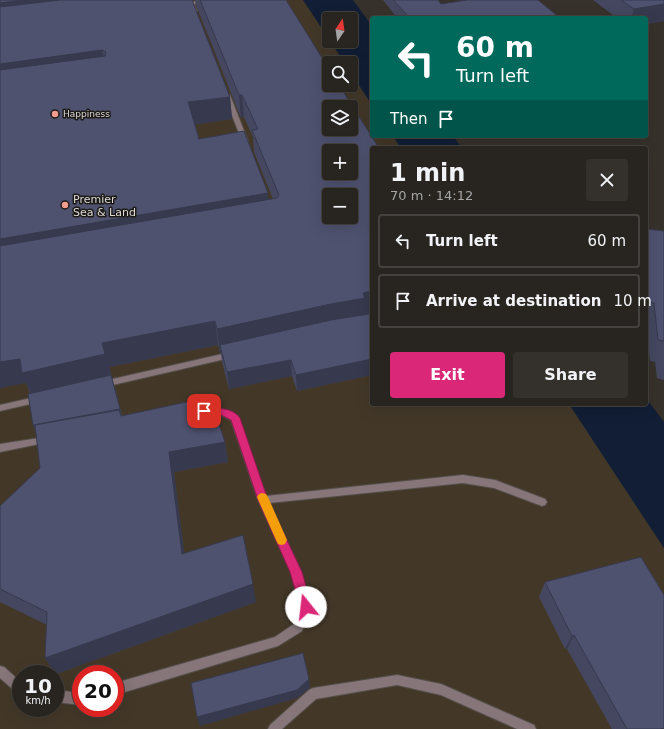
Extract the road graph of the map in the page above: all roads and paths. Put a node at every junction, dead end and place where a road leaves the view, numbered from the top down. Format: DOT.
graph roads {
  1 [pos="209,0"];
  2 [pos="197,17"];
  3 [pos="225,89"];
  4 [pos="248,147"];
  5 [pos="239,353"];
  6 [pos="92,387"];
  7 [pos="46,398"];
  8 [pos="0,408"];
  9 [pos="196,413"];
  10 [pos="55,438"];
  11 [pos="0,448"];
  12 [pos="263,500"];
  13 [pos="542,502"];
  14 [pos="0,671"];
  15 [pos="12,681"];
  16 [pos="124,686"];
  17 [pos="274,729"];
  18 [pos="530,729"];
  1 -- 2 [label="lane"];
  3 -- 4 [label="lane"];
  5 -- 6 [label="lane"];
  7 -- 8 [label="lane"];
  9 -- 12 [label="lane"];
  10 -- 11 [label="lane"];
  12 -- 13 [label="lane"];
  12 -- 16 [label="lane"];
  14 -- 15 [label="lane"];
  17 -- 18 [label="lane"];
}
